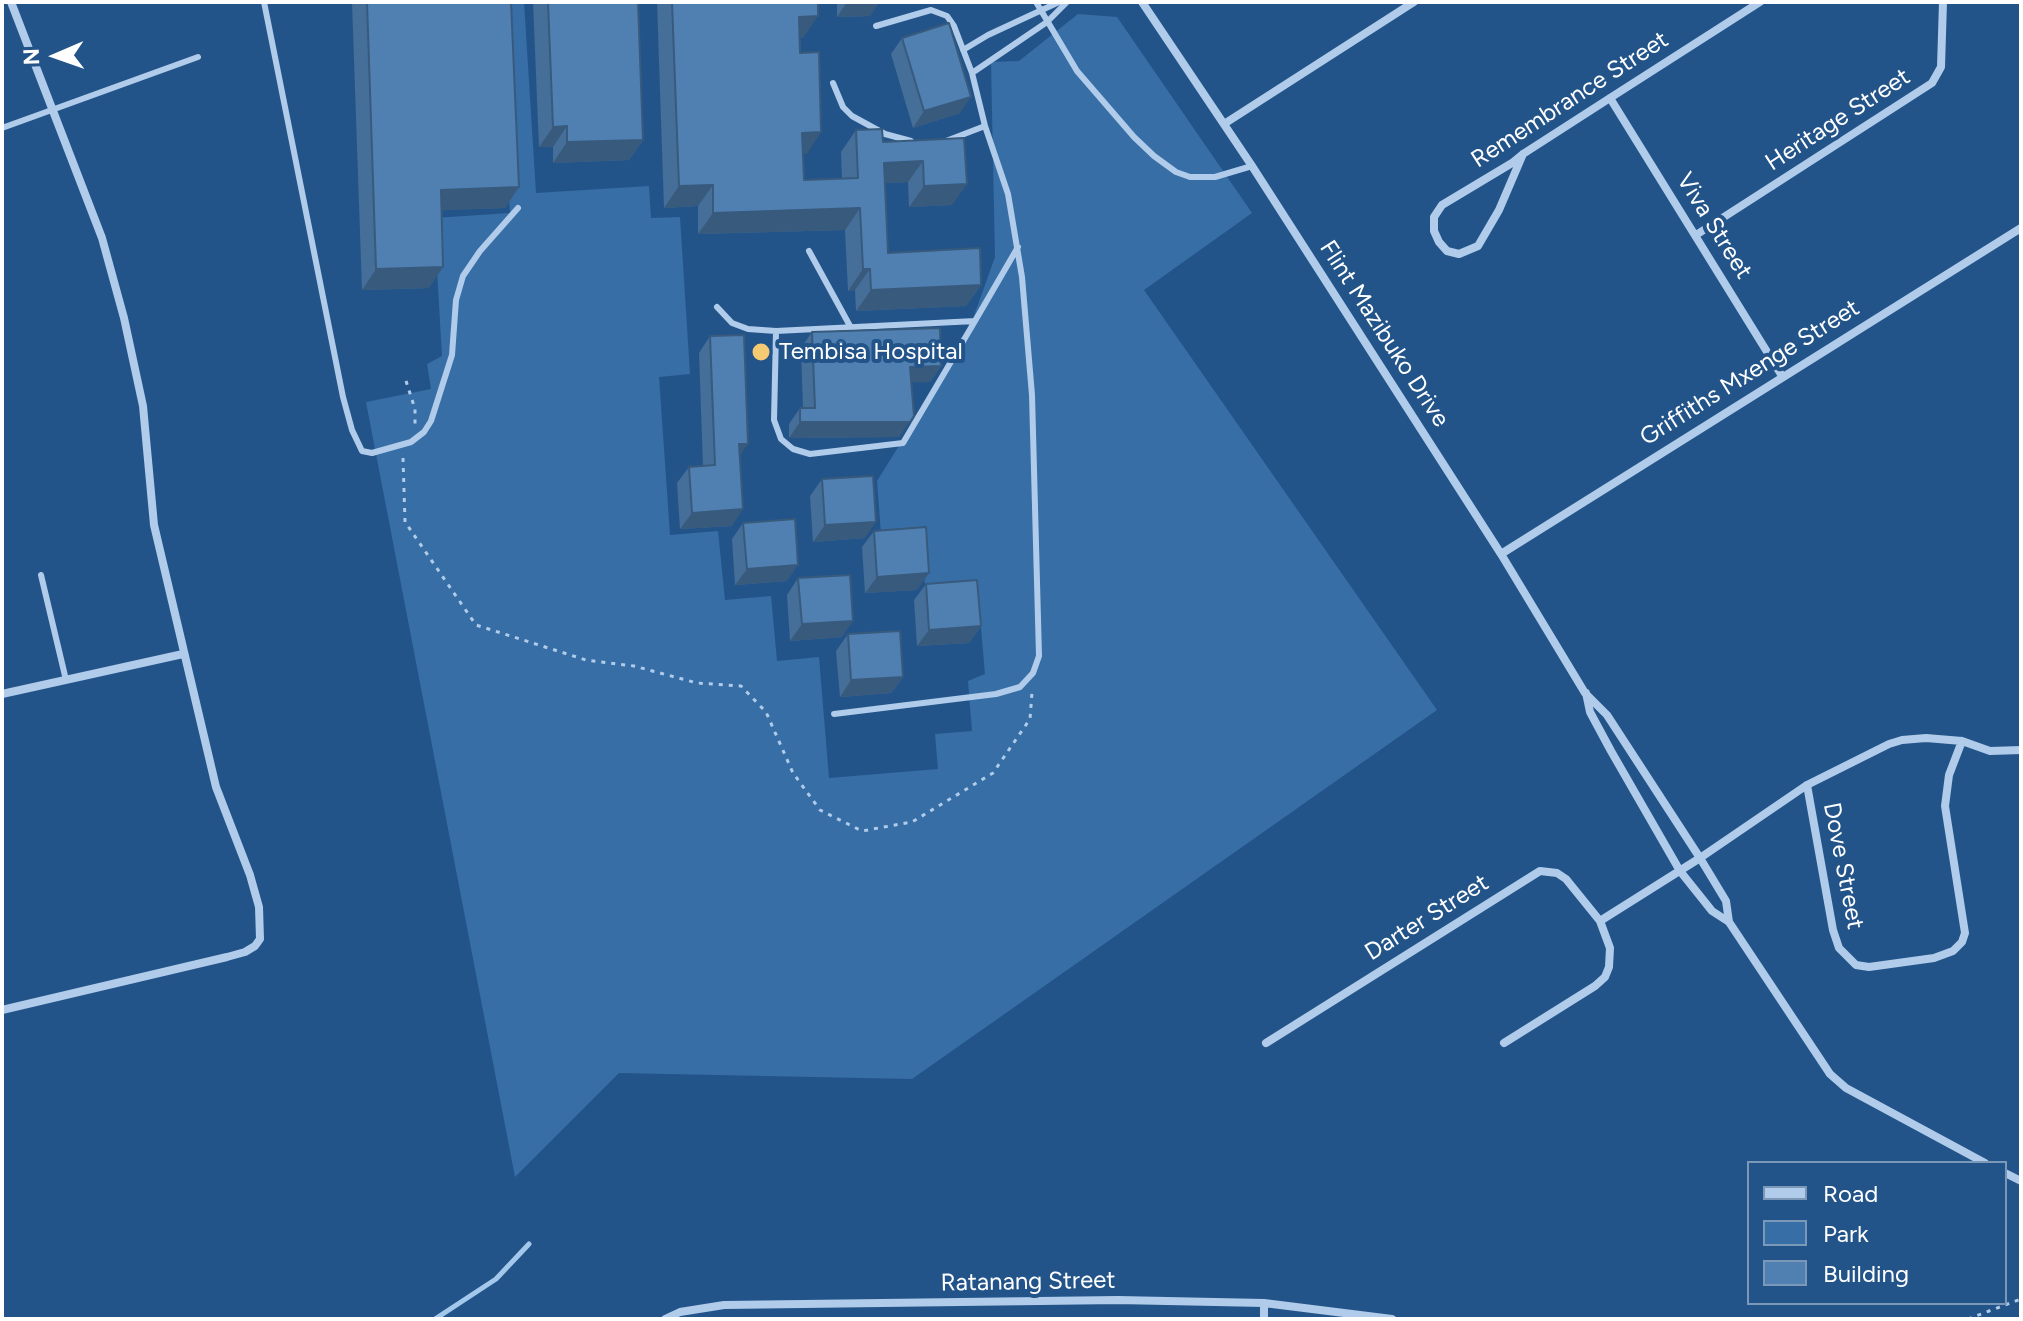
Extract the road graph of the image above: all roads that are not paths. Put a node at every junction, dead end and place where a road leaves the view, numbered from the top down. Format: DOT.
graph roads {
  1 [pos="11,2"];
  2 [pos="264,2"];
  3 [pos="1036,2"];
  4 [pos="1059,2"];
  5 [pos="1067,2"];
  6 [pos="1142,2"];
  7 [pos="1414,2"];
  8 [pos="1760,2"];
  9 [pos="1943,2"];
  10 [pos="1041,10"];
  11 [pos="1047,22"];
  12 [pos="876,26"];
  13 [pos="963,50"];
  14 [pos="198,57"];
  15 [pos="972,73"];
  16 [pos="833,83"];
  17 [pos="1610,98"];
  18 [pos="52,110"];
  19 [pos="1224,124"];
  20 [pos="985,126"];
  21 [pos="2,128"];
  22 [pos="917,142"];
  23 [pos="930,144"];
  24 [pos="1523,154"];
  25 [pos="1252,166"];
  26 [pos="518,208"];
  27 [pos="2021,228"];
  28 [pos="1696,235"];
  29 [pos="1018,247"];
  30 [pos="809,251"];
  31 [pos="717,307"];
  32 [pos="975,321"];
  33 [pos="850,326"];
  34 [pos="776,331"];
  35 [pos="1782,376"];
  36 [pos="1501,554"];
  37 [pos="41,575"];
  38 [pos="183,654"];
  39 [pos="66,680"];
  40 [pos="1585,693"];
  41 [pos="2,694"];
  42 [pos="834,714"];
  43 [pos="1962,741"];
  44 [pos="2021,750"];
  45 [pos="1807,785"];
  46 [pos="1700,858"];
  47 [pos="1680,871"];
  48 [pos="1600,921"];
  49 [pos="1729,922"];
  50 [pos="2,1010"];
  51 [pos="1266,1043"];
  52 [pos="1504,1043"];
  53 [pos="1981,1161"];
  54 [pos="1264,1303"];
  55 [pos="1370,1318"];
  56 [pos="665,1319"];
  57 [pos="1264,1319"];
  58 [pos="1392,1319"];
  1 -- 18 [label="street"];
  2 -- 26 [label="lane"];
  3 -- 10 [label="lane"];
  4 -- 10 [label="lane"];
  5 -- 11 [label="lane"];
  6 -- 19 [label="street, Flint Mazibuko Drive"];
  7 -- 19 [label="street"];
  8 -- 17 [label="street, Remembrance Street"];
  9 -- 28 [label="street, Heritage Street"];
  10 -- 11 [label="lane"];
  10 -- 13 [label="lane"];
  11 -- 15 [label="lane"];
  11 -- 25 [label="lane"];
  12 -- 13 [label="lane"];
  13 -- 15 [label="lane"];
  14 -- 18 [label="lane"];
  15 -- 20 [label="lane"];
  16 -- 22 [label="lane"];
  17 -- 24 [label="street, Remembrance Street"];
  17 -- 28 [label="street, Viva Street"];
  18 -- 21 [label="lane"];
  18 -- 38 [label="street"];
  19 -- 25 [label="street, Flint Mazibuko Drive"];
  20 -- 23 [label="lane"];
  20 -- 29 [label="lane"];
  24 -- 24 [label="street, Remembrance Street"];
  25 -- 36 [label="street, Flint Mazibuko Drive"];
  27 -- 35 [label="street, Griffiths Mxenge Street"];
  28 -- 35 [label="street, Viva Street"];
  29 -- 32 [label="lane"];
  29 -- 42 [label="lane"];
  30 -- 33 [label="lane"];
  31 -- 34 [label="lane"];
  32 -- 33 [label="lane"];
  32 -- 34 [label="lane"];
  33 -- 34 [label="lane"];
  35 -- 36 [label="street, Griffiths Mxenge Street"];
  36 -- 40 [label="street, Flint Mazibuko Drive"];
  37 -- 39 [label="lane"];
  38 -- 39 [label="street"];
  38 -- 50 [label="street"];
  39 -- 41 [label="street"];
  40 -- 46 [label="street, Flint Mazibuko Drive"];
  40 -- 47 [label="street, Flint Mazibuko Drive"];
  43 -- 44 [label="street"];
  43 -- 45 [label="street"];
  43 -- 45 [label="street, Dove Street"];
  45 -- 46 [label="street"];
  46 -- 47 [label="street"];
  46 -- 49 [label="street, Flint Mazibuko Drive"];
  47 -- 48 [label="street"];
  47 -- 49 [label="street, Flint Mazibuko Drive"];
  48 -- 51 [label="street, Darter Street"];
  48 -- 52 [label="street, Darter Street"];
  49 -- 53 [label="street, Flint Mazibuko Drive"];
  54 -- 55 [label="street, Ratanang Street"];
  54 -- 56 [label="street, Ratanang Street"];
  54 -- 57 [label="street"];
  55 -- 58 [label="street, Ratanang Street"];
}
